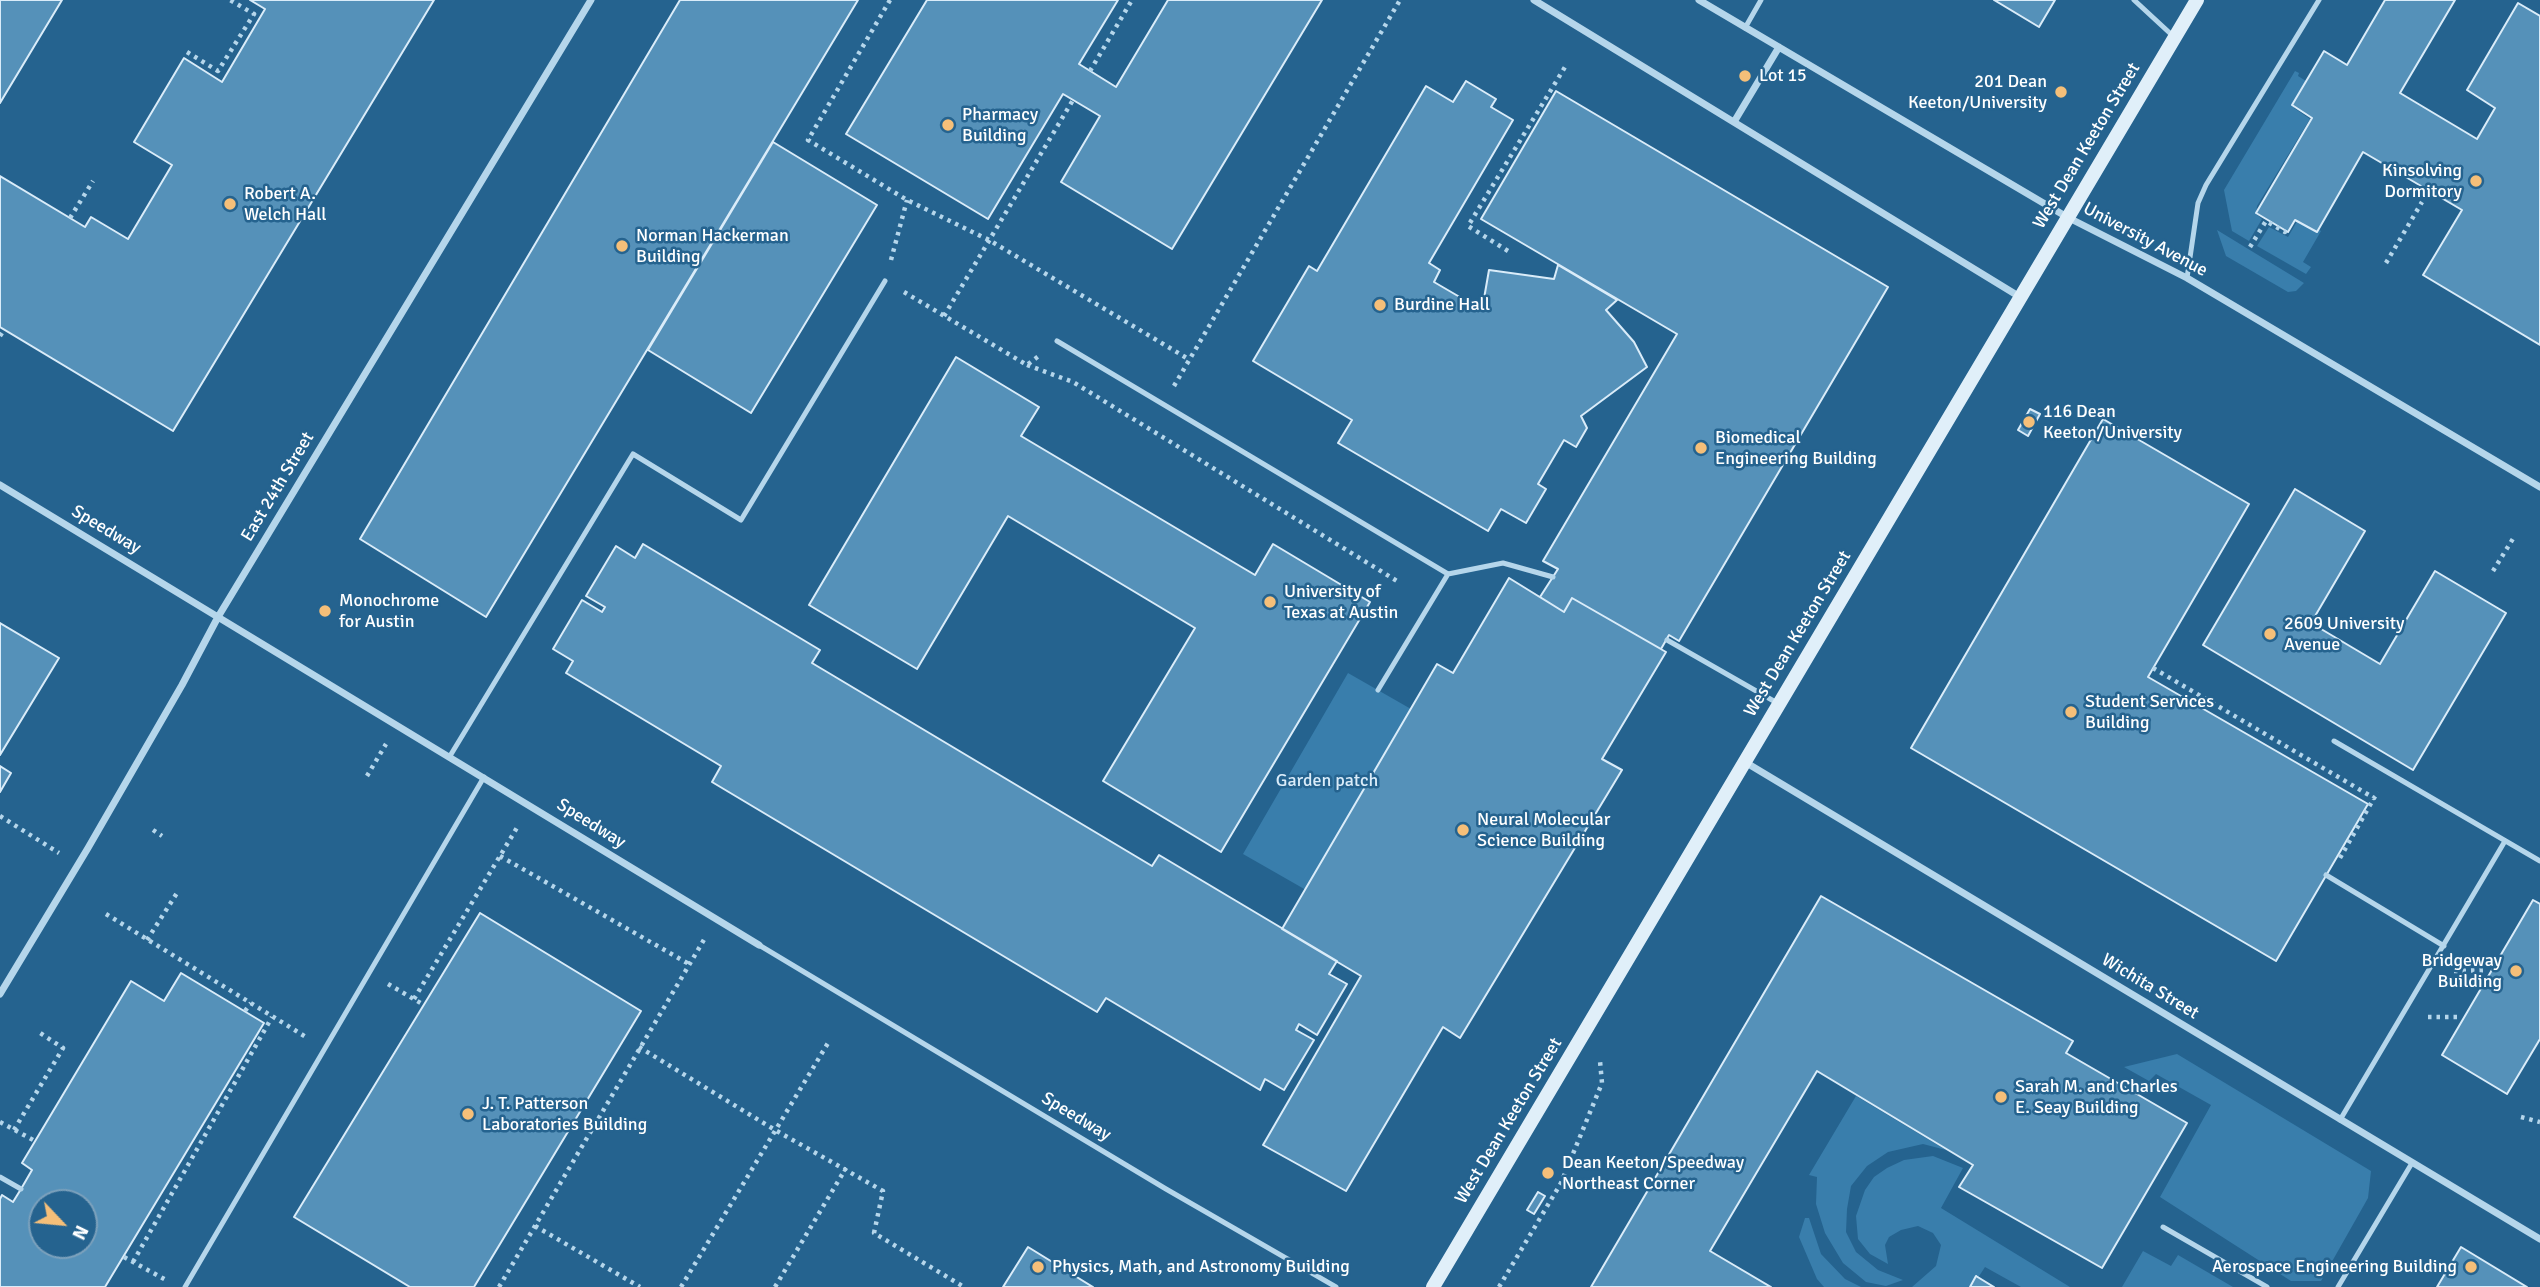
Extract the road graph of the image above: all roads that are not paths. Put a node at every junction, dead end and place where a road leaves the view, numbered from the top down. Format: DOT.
graph roads {
  1 [pos="591,0"];
  2 [pos="1534,0"];
  3 [pos="1699,0"];
  4 [pos="1761,0"];
  5 [pos="2134,0"];
  6 [pos="2197,0"];
  7 [pos="2319,0"];
  8 [pos="1745,28"];
  9 [pos="2175,38"];
  10 [pos="1779,47"];
  11 [pos="1734,122"];
  12 [pos="2067,217"];
  13 [pos="2187,278"];
  14 [pos="885,281"];
  15 [pos="2020,297"];
  16 [pos="1057,341"];
  17 [pos="0,485"];
  18 [pos="2540,487"];
  19 [pos="1448,574"];
  20 [pos="1553,577"];
  21 [pos="218,617"];
  22 [pos="1667,640"];
  23 [pos="1378,690"];
  24 [pos="1779,704"];
  25 [pos="2334,741"];
  26 [pos="450,756"];
  27 [pos="1745,762"];
  28 [pos="484,778"];
  29 [pos="2505,841"];
  30 [pos="2540,861"];
  31 [pos="2326,875"];
  32 [pos="760,945"];
  33 [pos="2444,946"];
  34 [pos="0,994"];
  35 [pos="2340,1120"];
  36 [pos="2412,1163"];
  37 [pos="0,1177"];
  38 [pos="21,1189"];
  39 [pos="2163,1227"];
  40 [pos="2540,1239"];
  41 [pos="185,1287"];
  42 [pos="1336,1287"];
  43 [pos="1433,1287"];
  44 [pos="2267,1287"];
  45 [pos="2338,1287"];
  1 -- 21 [label="street, East 24th Street"];
  2 -- 11 [label="street"];
  3 -- 8 [label="street, University Avenue"];
  4 -- 8 [label="lane"];
  5 -- 9 [label="lane"];
  6 -- 9 [label="main road, West Dean Keeton Street"];
  7 -- 13 [label="lane"];
  8 -- 10 [label="street, University Avenue"];
  9 -- 12 [label="main road, West Dean Keeton Street"];
  10 -- 11 [label="street"];
  10 -- 12 [label="street, University Avenue"];
  11 -- 15 [label="street"];
  12 -- 13 [label="street, University Avenue"];
  12 -- 15 [label="main road, West Dean Keeton Street"];
  13 -- 18 [label="street, University Avenue"];
  14 -- 26 [label="lane"];
  15 -- 24 [label="main road, West Dean Keeton Street"];
  16 -- 19 [label="lane"];
  17 -- 21 [label="street, Speedway"];
  19 -- 20 [label="lane"];
  19 -- 23 [label="lane"];
  21 -- 26 [label="street, Speedway"];
  21 -- 34 [label="street, East 24th Street"];
  22 -- 24 [label="lane"];
  24 -- 27 [label="main road, West Dean Keeton Street"];
  25 -- 29 [label="lane"];
  26 -- 28 [label="street, Speedway"];
  27 -- 35 [label="street, Wichita Street"];
  27 -- 43 [label="main road, West Dean Keeton Street"];
  28 -- 32 [label="street, Speedway"];
  28 -- 41 [label="lane"];
  29 -- 30 [label="lane"];
  29 -- 33 [label="lane"];
  31 -- 33 [label="lane"];
  32 -- 42 [label="lane, Speedway"];
  33 -- 35 [label="lane"];
  35 -- 36 [label="street, Wichita Street"];
  36 -- 40 [label="street, Wichita Street"];
  36 -- 45 [label="lane"];
  37 -- 38 [label="lane"];
  39 -- 44 [label="lane"];
}
